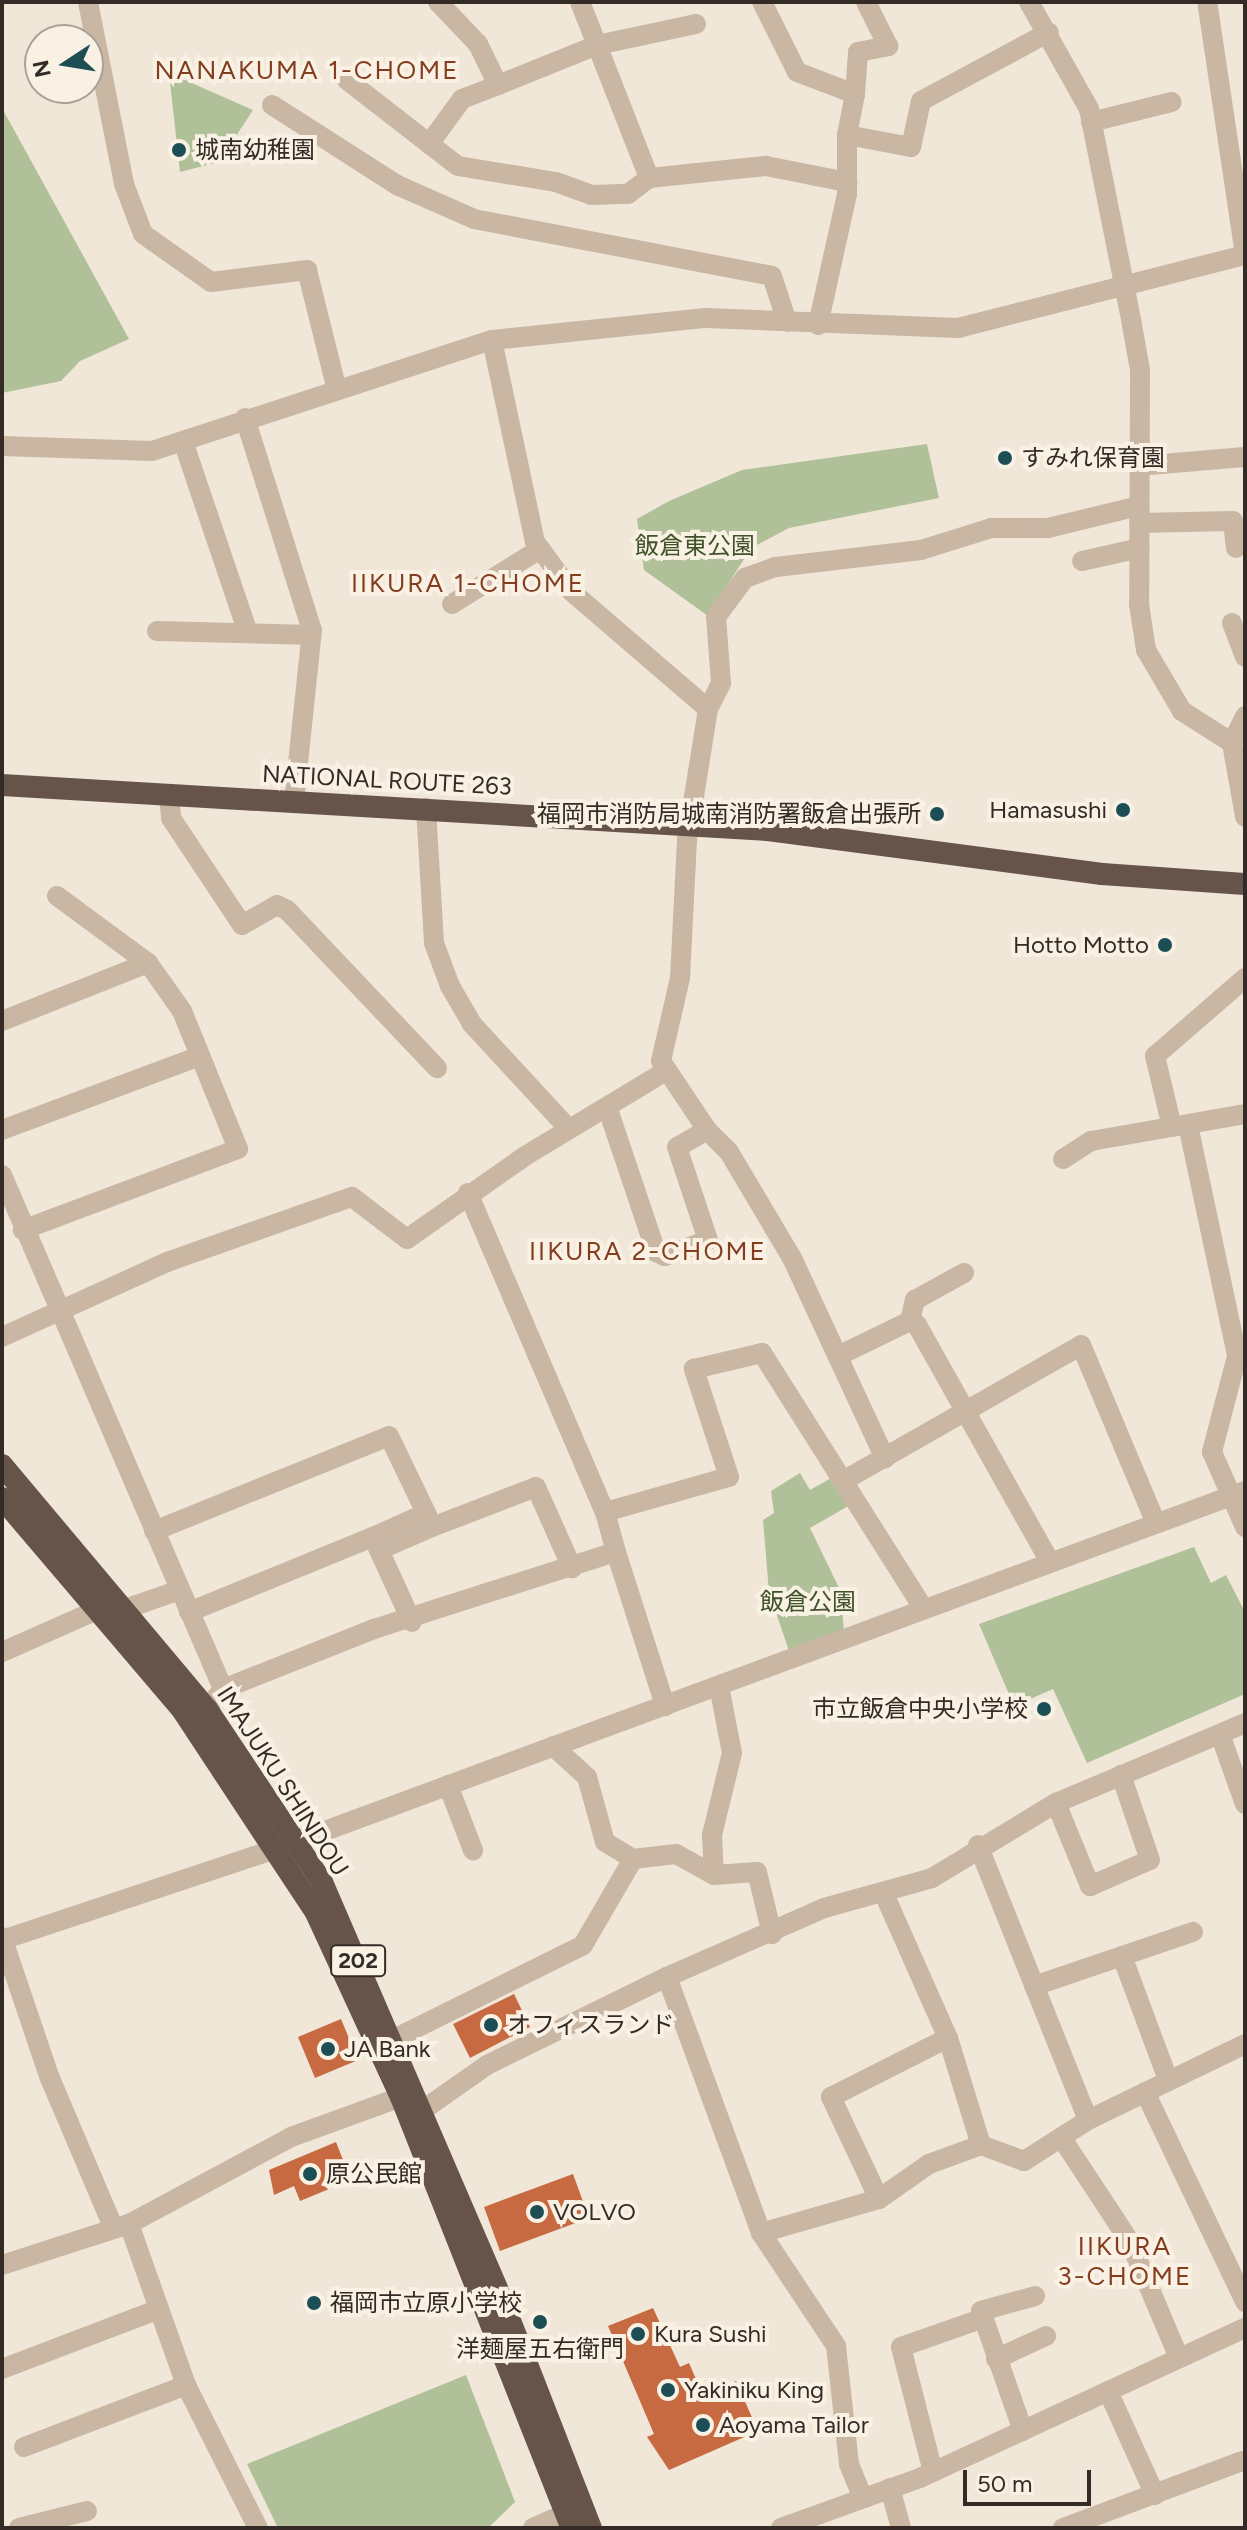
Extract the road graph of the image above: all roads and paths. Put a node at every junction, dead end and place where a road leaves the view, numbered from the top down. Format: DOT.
graph roads {
  1 [pos="88,2"];
  2 [pos="438,2"];
  3 [pos="580,2"];
  4 [pos="762,2"];
  5 [pos="866,2"];
  6 [pos="1029,2"];
  7 [pos="1207,2"];
  8 [pos="696,24"];
  9 [pos="1049,32"];
  10 [pos="597,45"];
  11 [pos="347,80"];
  12 [pos="498,85"];
  13 [pos="855,94"];
  14 [pos="1172,102"];
  15 [pos="272,105"];
  16 [pos="1091,122"];
  17 [pos="847,135"];
  18 [pos="429,144"];
  19 [pos="649,178"];
  20 [pos="847,182"];
  21 [pos="1120,285"];
  22 [pos="787,322"];
  23 [pos="818,325"];
  24 [pos="492,340"];
  25 [pos="336,386"];
  26 [pos="245,418"];
  27 [pos="183,441"];
  28 [pos="2,446"];
  29 [pos="1245,457"];
  30 [pos="1138,466"];
  31 [pos="1139,515"];
  32 [pos="1140,548"];
  33 [pos="1236,548"];
  34 [pos="540,549"];
  35 [pos="1082,561"];
  36 [pos="452,604"];
  37 [pos="1232,623"];
  38 [pos="157,631"];
  39 [pos="248,633"];
  40 [pos="311,635"];
  41 [pos="1245,657"];
  42 [pos="708,709"];
  43 [pos="1245,716"];
  44 [pos="1232,743"];
  45 [pos="2,785"];
  46 [pos="169,795"];
  47 [pos="294,801"];
  48 [pos="426,808"];
  49 [pos="1245,817"];
  50 [pos="688,825"];
  51 [pos="1245,884"];
  52 [pos="57,896"];
  53 [pos="148,963"];
  54 [pos="1245,978"];
  55 [pos="2,1021"];
  56 [pos="200,1056"];
  57 [pos="437,1068"];
  58 [pos="666,1071"];
  59 [pos="608,1109"];
  60 [pos="1245,1114"];
  61 [pos="1180,1126"];
  62 [pos="569,1129"];
  63 [pos="2,1130"];
  64 [pos="707,1130"];
  65 [pos="1063,1159"];
  66 [pos="2,1175"];
  67 [pos="468,1193"];
  68 [pos="23,1230"];
  69 [pos="964,1273"];
  70 [pos="58,1313"];
  71 [pos="910,1321"];
  72 [pos="2,1337"];
  73 [pos="838,1356"];
  74 [pos="964,1413"];
  75 [pos="885,1458"];
  76 [pos="2,1465"];
  77 [pos="843,1481"];
  78 [pos="1238,1494"];
  79 [pos="2,1498"];
  80 [pos="605,1512"];
  81 [pos="429,1520"];
  82 [pos="1156,1523"];
  83 [pos="1245,1527"];
  84 [pos="154,1531"];
  85 [pos="376,1543"];
  86 [pos="616,1552"];
  87 [pos="1050,1562"];
  88 [pos="572,1568"];
  89 [pos="180,1590"];
  90 [pos="99,1609"];
  91 [pos="125,1609"];
  92 [pos="924,1609"];
  93 [pos="189,1612"];
  94 [pos="412,1622"];
  95 [pos="2,1652"];
  96 [pos="719,1686"];
  97 [pos="223,1689"];
  98 [pos="665,1706"];
  99 [pos="207,1709"];
  100 [pos="1245,1723"];
  101 [pos="1221,1737"];
  102 [pos="553,1746"];
  103 [pos="1121,1775"];
  104 [pos="448,1785"];
  105 [pos="1056,1803"];
  106 [pos="1245,1804"];
  107 [pos="287,1845"];
  108 [pos="978,1845"];
  109 [pos="473,1850"];
  110 [pos="633,1859"];
  111 [pos="714,1875"];
  112 [pos="885,1896"];
  113 [pos="1193,1932"];
  114 [pos="772,1934"];
  115 [pos="2,1939"];
  116 [pos="1122,1956"];
  117 [pos="667,1977"];
  118 [pos="1034,1986"];
  119 [pos="948,2038"];
  120 [pos="394,2039"];
  121 [pos="1245,2044"];
  122 [pos="1168,2080"];
  123 [pos="1145,2092"];
  124 [pos="401,2097"];
  125 [pos="423,2110"];
  126 [pos="1088,2120"];
  127 [pos="1061,2137"];
  128 [pos="981,2145"];
  129 [pos="879,2199"];
  130 [pos="121,2226"];
  131 [pos="761,2233"];
  132 [pos="2,2265"];
  133 [pos="1035,2296"];
  134 [pos="1245,2302"];
  135 [pos="159,2309"];
  136 [pos="984,2318"];
  137 [pos="1245,2328"];
  138 [pos="1046,2336"];
  139 [pos="1179,2358"];
  140 [pos="996,2359"];
  141 [pos="2,2369"];
  142 [pos="186,2385"];
  143 [pos="1108,2391"];
  144 [pos="1023,2431"];
  145 [pos="24,2447"];
  146 [pos="1244,2464"];
  147 [pos="933,2472"];
  148 [pos="890,2488"];
  149 [pos="1155,2495"];
  150 [pos="863,2498"];
  151 [pos="87,2511"];
  152 [pos="569,2520"];
  153 [pos="1100,2522"];
  154 [pos="19,2528"];
  155 [pos="258,2528"];
  156 [pos="533,2528"];
  157 [pos="591,2528"];
  158 [pos="781,2528"];
  159 [pos="901,2528"];
  160 [pos="1063,2528"];
  1 -- 25 [label="street"];
  2 -- 12 [label="street"];
  3 -- 10 [label="street"];
  4 -- 13 [label="street"];
  5 -- 13 [label="street"];
  6 -- 9 [label="street"];
  7 -- 21 [label="street"];
  8 -- 10 [label="street"];
  9 -- 16 [label="street"];
  9 -- 17 [label="street"];
  10 -- 12 [label="street"];
  10 -- 19 [label="street"];
  11 -- 18 [label="street"];
  12 -- 18 [label="street"];
  13 -- 17 [label="street"];
  14 -- 16 [label="street"];
  15 -- 22 [label="street"];
  16 -- 21 [label="street"];
  17 -- 20 [label="street"];
  18 -- 19 [label="street"];
  19 -- 20 [label="street"];
  20 -- 23 [label="street"];
  21 -- 23 [label="street"];
  21 -- 30 [label="street"];
  22 -- 23 [label="street"];
  22 -- 24 [label="street"];
  24 -- 25 [label="street"];
  24 -- 34 [label="street"];
  25 -- 26 [label="street"];
  26 -- 27 [label="street"];
  26 -- 40 [label="street"];
  27 -- 28 [label="street"];
  27 -- 39 [label="street"];
  29 -- 30 [label="street"];
  30 -- 31 [label="street"];
  31 -- 32 [label="street"];
  31 -- 33 [label="street"];
  31 -- 42 [label="street"];
  32 -- 35 [label="street"];
  32 -- 44 [label="street"];
  34 -- 36 [label="street"];
  34 -- 42 [label="street"];
  37 -- 41 [label="street"];
  38 -- 39 [label="street"];
  39 -- 40 [label="street"];
  40 -- 47 [label="street"];
  42 -- 50 [label="street"];
  43 -- 44 [label="street"];
  44 -- 49 [label="street"];
  45 -- 46 [label="highway, NATIONAL ROUTE 263"];
  46 -- 47 [label="highway, NATIONAL ROUTE 263"];
  46 -- 57 [label="street"];
  47 -- 48 [label="highway, NATIONAL ROUTE 263"];
  48 -- 50 [label="highway, NATIONAL ROUTE 263"];
  48 -- 62 [label="street"];
  50 -- 51 [label="highway, NATIONAL ROUTE 263"];
  50 -- 58 [label="street"];
  52 -- 53 [label="street"];
  53 -- 55 [label="street"];
  53 -- 56 [label="street"];
  54 -- 61 [label="street"];
  56 -- 63 [label="street"];
  56 -- 68 [label="street"];
  58 -- 59 [label="street"];
  58 -- 64 [label="street"];
  59 -- 62 [label="street"];
  59 -- 64 [label="street"];
  60 -- 61 [label="street"];
  61 -- 65 [label="street"];
  61 -- 78 [label="street"];
  62 -- 67 [label="street"];
  64 -- 73 [label="street"];
  66 -- 68 [label="street"];
  67 -- 70 [label="street"];
  67 -- 80 [label="street"];
  68 -- 70 [label="street"];
  69 -- 71 [label="street"];
  70 -- 72 [label="street"];
  70 -- 84 [label="street"];
  71 -- 73 [label="street"];
  71 -- 74 [label="street"];
  73 -- 75 [label="street"];
  74 -- 75 [label="street"];
  74 -- 82 [label="street"];
  74 -- 87 [label="street"];
  75 -- 77 [label="street"];
  76 -- 91 [label="highway, IMAJUKU SHINDOU / 202"];
  77 -- 80 [label="street"];
  77 -- 92 [label="street"];
  78 -- 82 [label="street"];
  78 -- 83 [label="street"];
  79 -- 90 [label="highway, IMAJUKU SHINDOU / 202"];
  80 -- 86 [label="street"];
  81 -- 84 [label="street"];
  81 -- 85 [label="street"];
  81 -- 88 [label="street"];
  82 -- 87 [label="street"];
  84 -- 89 [label="street"];
  85 -- 93 [label="street"];
  85 -- 94 [label="street"];
  86 -- 88 [label="street"];
  86 -- 98 [label="street"];
  87 -- 92 [label="street"];
  88 -- 94 [label="street"];
  89 -- 91 [label="street"];
  89 -- 93 [label="street"];
  90 -- 95 [label="street"];
  90 -- 107 [label="highway, IMAJUKU SHINDOU / 202"];
  91 -- 99 [label="highway, IMAJUKU SHINDOU / 202"];
  92 -- 96 [label="street"];
  93 -- 97 [label="street"];
  94 -- 97 [label="street"];
  96 -- 98 [label="street"];
  96 -- 111 [label="street"];
  97 -- 99 [label="street"];
  98 -- 102 [label="street"];
  99 -- 107 [label="highway, IMAJUKU SHINDOU / 202"];
  100 -- 101 [label="street"];
  101 -- 103 [label="street"];
  101 -- 106 [label="street"];
  102 -- 104 [label="street"];
  102 -- 110 [label="street"];
  103 -- 105 [label="street"];
  103 -- 105 [label="street"];
  104 -- 107 [label="street"];
  104 -- 109 [label="street"];
  105 -- 108 [label="street"];
  107 -- 115 [label="street"];
  107 -- 120 [label="highway, IMAJUKU SHINDOU / 202"];
  107 -- 124 [label="highway, IMAJUKU SHINDOU / 202"];
  108 -- 112 [label="street"];
  108 -- 118 [label="street"];
  110 -- 111 [label="street"];
  110 -- 120 [label="street"];
  111 -- 114 [label="street"];
  112 -- 114 [label="street"];
  112 -- 119 [label="street"];
  113 -- 116 [label="street"];
  114 -- 117 [label="street"];
  115 -- 130 [label="street"];
  116 -- 118 [label="street"];
  116 -- 122 [label="street"];
  117 -- 125 [label="street"];
  117 -- 131 [label="street"];
  118 -- 126 [label="street"];
  119 -- 128 [label="street"];
  119 -- 129 [label="street"];
  120 -- 125 [label="highway, IMAJUKU SHINDOU / 202"];
  121 -- 122 [label="street"];
  122 -- 123 [label="street"];
  123 -- 126 [label="street"];
  123 -- 134 [label="street"];
  124 -- 130 [label="street"];
  124 -- 152 [label="highway, IMAJUKU SHINDOU / 202"];
  125 -- 157 [label="highway, IMAJUKU SHINDOU / 202"];
  126 -- 127 [label="street"];
  127 -- 128 [label="street"];
  127 -- 139 [label="street"];
  128 -- 129 [label="street"];
  129 -- 131 [label="street"];
  130 -- 132 [label="street"];
  130 -- 135 [label="street"];
  131 -- 150 [label="street"];
  133 -- 136 [label="street"];
  135 -- 141 [label="street"];
  135 -- 142 [label="street"];
  136 -- 140 [label="street"];
  136 -- 147 [label="street"];
  137 -- 139 [label="street"];
  138 -- 140 [label="street"];
  139 -- 143 [label="street"];
  140 -- 144 [label="street"];
  142 -- 145 [label="street"];
  142 -- 155 [label="street"];
  143 -- 144 [label="street"];
  143 -- 149 [label="street"];
  144 -- 147 [label="street"];
  146 -- 149 [label="street"];
  147 -- 148 [label="street"];
  148 -- 150 [label="street"];
  148 -- 159 [label="street"];
  149 -- 153 [label="street"];
  150 -- 158 [label="street"];
  151 -- 154 [label="street"];
  152 -- 156 [label="street"];
  153 -- 160 [label="street"];
}
